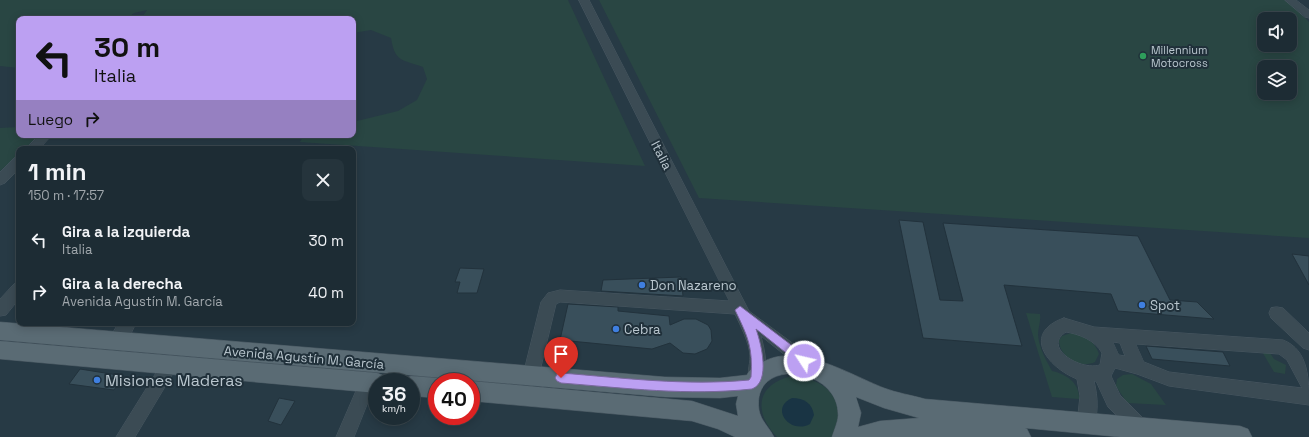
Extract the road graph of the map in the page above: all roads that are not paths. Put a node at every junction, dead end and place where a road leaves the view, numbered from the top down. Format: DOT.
graph roads {
  1 [pos="584,0"];
  2 [pos="1290,0"];
  3 [pos="1309,15"];
  4 [pos="43,138"];
  5 [pos="35,146"];
  6 [pos="16,164"];
  7 [pos="0,180"];
  8 [pos="16,291"];
  9 [pos="739,309"];
  10 [pos="0,310"];
  11 [pos="1277,313"];
  12 [pos="126,326"];
  13 [pos="0,331"];
  14 [pos="1094,334"];
  15 [pos="1125,336"];
  16 [pos="116,341"];
  17 [pos="1309,343"];
  18 [pos="0,350"];
  19 [pos="170,365"];
  20 [pos="1106,367"];
  21 [pos="1138,367"];
  22 [pos="818,370"];
  23 [pos="1084,374"];
  24 [pos="531,375"];
  25 [pos="754,382"];
  26 [pos="368,383"];
  27 [pos="1309,385"];
  28 [pos="368,392"];
  29 [pos="480,392"];
  30 [pos="1309,397"];
  31 [pos="1086,424"];
  32 [pos="1142,429"];
  33 [pos="125,437"];
  34 [pos="344,437"];
  35 [pos="757,437"];
  36 [pos="762,437"];
  37 [pos="844,437"];
  38 [pos="861,437"];
  39 [pos="1019,437"];
  40 [pos="1240,437"];
  1 -- 9 [label="street, Italia"];
  2 -- 3 [label="street"];
  4 -- 5 [label="street"];
  6 -- 7 [label="street"];
  8 -- 10 [label="street"];
  9 -- 22 [label="street, Italia"];
  9 -- 24 [label="street"];
  9 -- 25 [label="street, Italia"];
  11 -- 17 [label="street"];
  12 -- 16 [label="street"];
  13 -- 16 [label="main road, Avenida Agustín M. García"];
  14 -- 15 [label="street"];
  14 -- 20 [label="street"];
  14 -- 23 [label="street"];
  15 -- 21 [label="street"];
  15 -- 27 [label="street"];
  16 -- 24 [label="main road, Avenida Agustín M. García"];
  18 -- 19 [label="main road, Avenida Agustín M. García"];
  19 -- 26 [label="main road, Avenida Agustín M. García"];
  19 -- 33 [label="street"];
  20 -- 21 [label="street"];
  20 -- 23 [label="street"];
  20 -- 32 [label="street"];
  21 -- 30 [label="street"];
  22 -- 25 [label="main road"];
  22 -- 31 [label="main road"];
  22 -- 37 [label="main road"];
  23 -- 31 [label="street"];
  24 -- 25 [label="main road, Avenida Agustín M. García"];
  25 -- 36 [label="main road"];
  28 -- 34 [label="street"];
  29 -- 35 [label="main road"];
  31 -- 32 [label="main road"];
  32 -- 40 [label="main road"];
  38 -- 39 [label="main road"];
}
